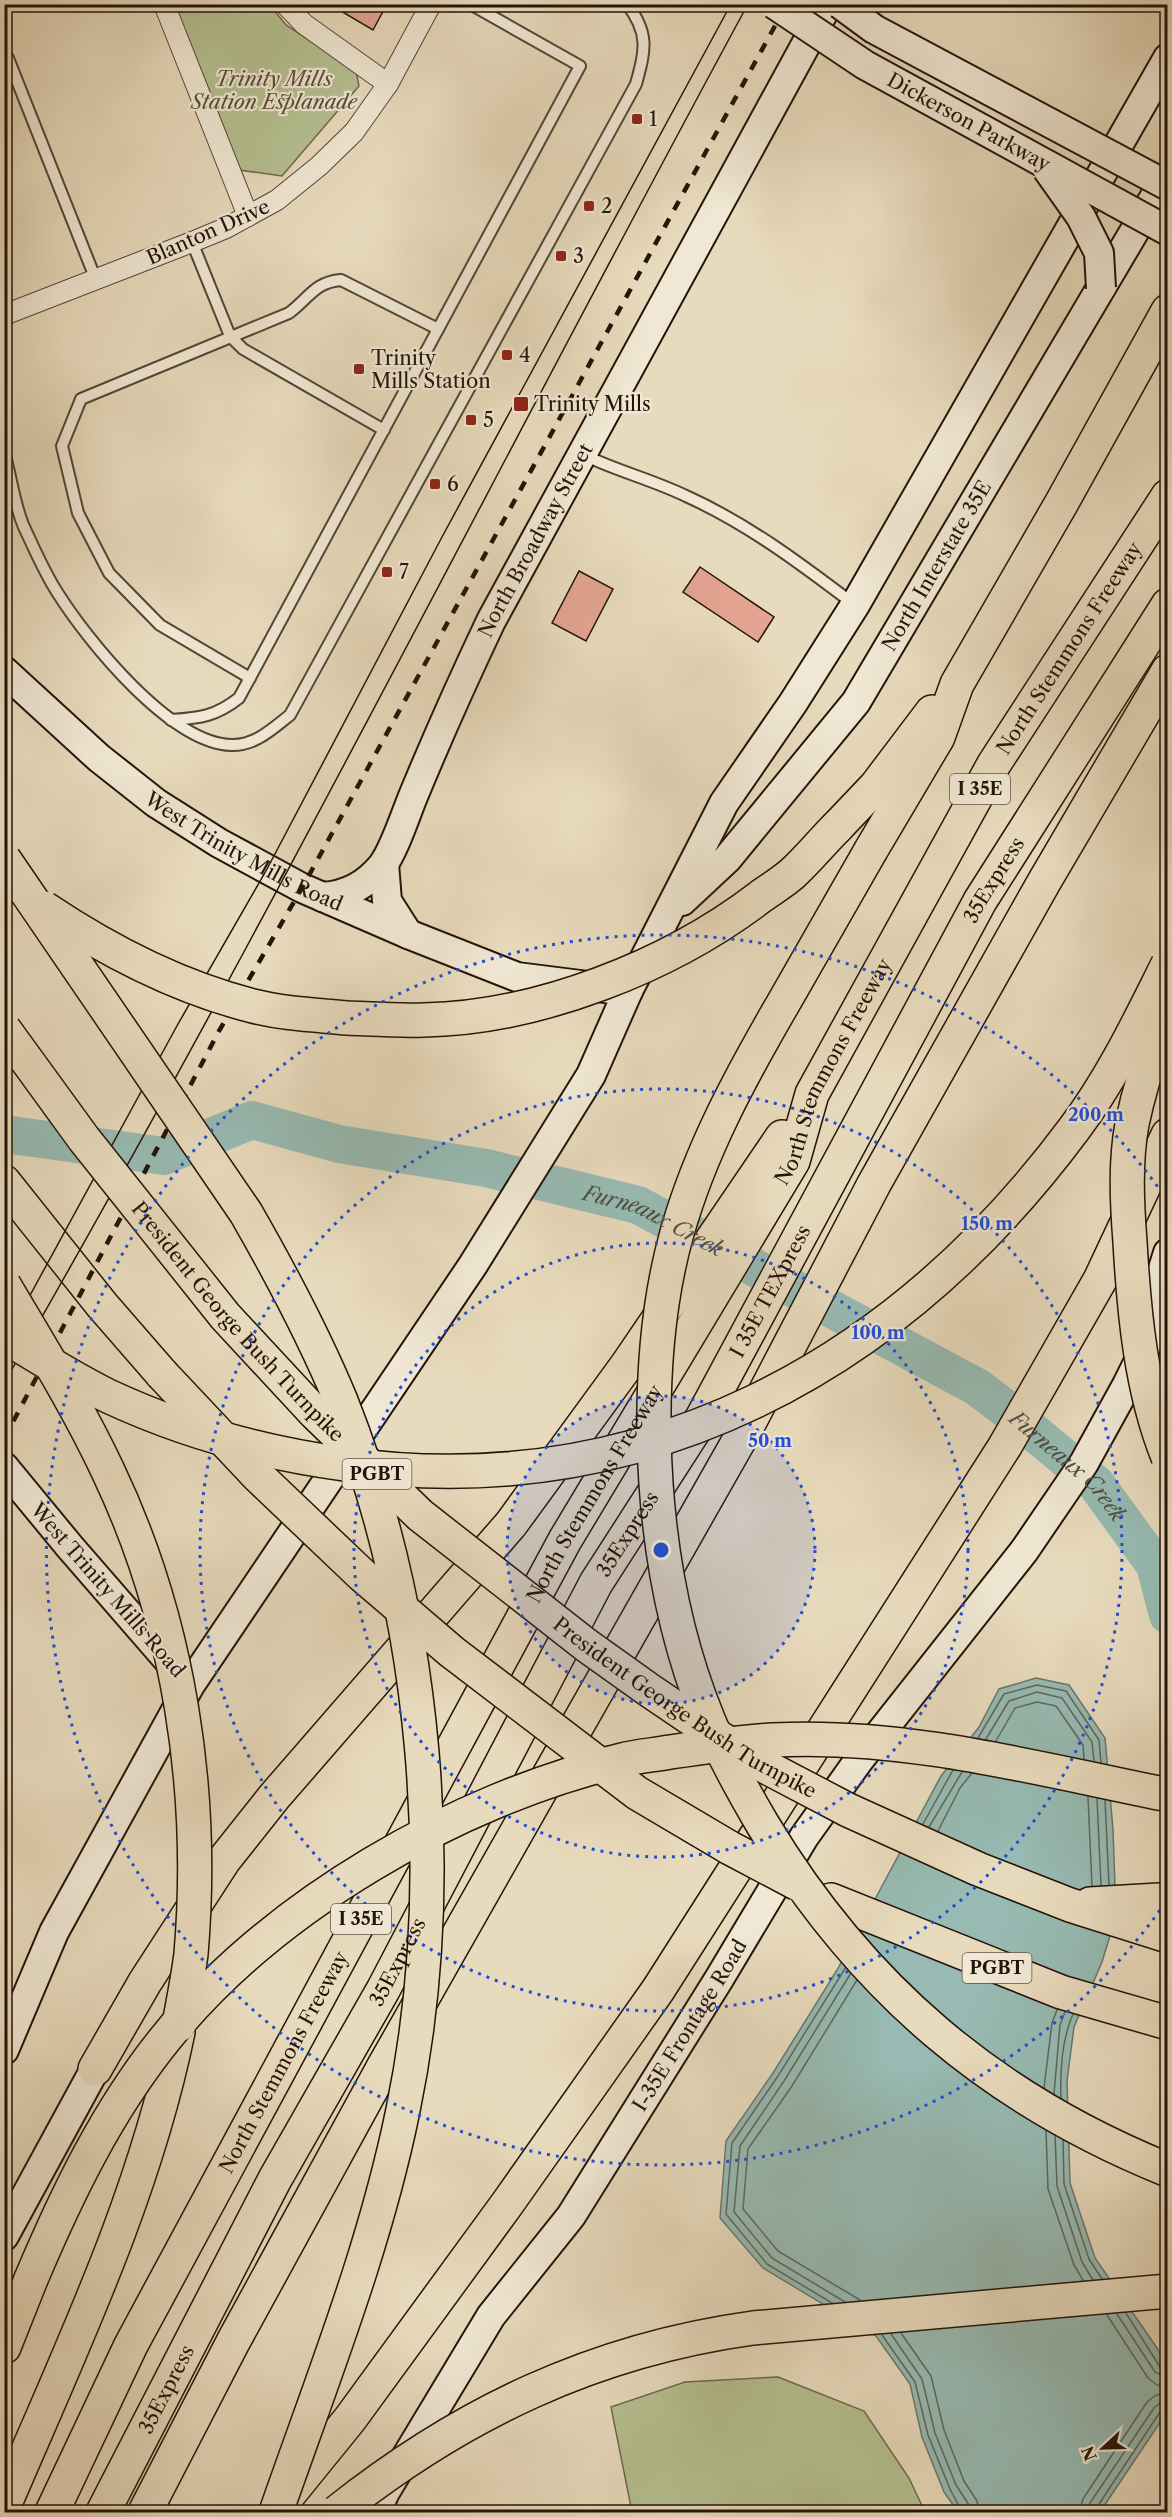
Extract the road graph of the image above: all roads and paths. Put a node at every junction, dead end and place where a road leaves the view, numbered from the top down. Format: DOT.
graph roads {
  1 [pos="164,4"];
  2 [pos="285,4"];
  3 [pos="431,4"];
  4 [pos="470,4"];
  5 [pos="627,4"];
  6 [pos="774,4"];
  7 [pos="828,4"];
  8 [pos="840,4"];
  9 [pos="4,54"];
  10 [pos="1167,58"];
  11 [pos="388,84"];
  12 [pos="1042,162"];
  13 [pos="1165,184"];
  14 [pos="248,216"];
  15 [pos="1156,225"];
  16 [pos="192,242"];
  17 [pos="96,280"];
  18 [pos="1101,288"];
  19 [pos="1167,311"];
  20 [pos="4,315"];
  21 [pos="438,329"];
  22 [pos="230,336"];
  23 [pos="384,430"];
  24 [pos="4,452"];
  25 [pos="583,455"];
  26 [pos="1167,496"];
  27 [pos="855,605"];
  28 [pos="1167,605"];
  29 [pos="1167,670"];
  30 [pos="4,671"];
  31 [pos="250,678"];
  32 [pos="957,684"];
  33 [pos="171,720"];
  34 [pos="4,859"];
  35 [pos="384,864"];
  36 [pos="4,880"];
  37 [pos="323,897"];
  38 [pos="667,915"];
  39 [pos="408,934"];
  40 [pos="1167,964"];
  41 [pos="628,991"];
  42 [pos="1167,1011"];
  43 [pos="4,1029"];
  44 [pos="1167,1135"];
  45 [pos="782,1157"];
  46 [pos="839,1166"];
  47 [pos="4,1182"];
  48 [pos="1167,1252"];
  49 [pos="4,1285"];
  50 [pos="1167,1302"];
  51 [pos="4,1336"];
  52 [pos="1127,1385"];
  53 [pos="702,1418"];
  54 [pos="1167,1457"];
  55 [pos="4,1467"];
  56 [pos="190,1684"];
  57 [pos="1167,1795"];
  58 [pos="1167,1902"];
  59 [pos="1070,1905"];
  60 [pos="1167,1936"];
  61 [pos="1167,2023"];
  62 [pos="4,2050"];
  63 [pos="95,2069"];
  64 [pos="1167,2170"];
  65 [pos="4,2236"];
  66 [pos="1167,2291"];
  67 [pos="4,2347"];
  68 [pos="4,2506"];
  69 [pos="52,2512"];
  70 [pos="103,2512"];
  71 [pos="145,2512"];
  72 [pos="275,2512"];
  73 [pos="337,2512"];
  74 [pos="376,2512"];
  1 -- 14 [label="street"];
  2 -- 11 [label="street"];
  3 -- 11 [label="street, Blanton Drive"];
  4 -- 21 [label="lane"];
  5 -- 33 [label="lane"];
  6 -- 12 [label="main road, Dickerson Parkway, bridge"];
  7 -- 25 [label="main road, North Broadway Street"];
  8 -- 13 [label="main road, Dickerson Parkway, bridge"];
  9 -- 17 [label="lane"];
  10 -- 27 [label="main road"];
  11 -- 14 [label="street, Blanton Drive"];
  12 -- 15 [label="main road, Dickerson Parkway, bridge"];
  12 -- 18 [label="main road, bridge"];
  13 -- 15 [label="main road, North Interstate 35E"];
  14 -- 16 [label="street, Blanton Drive"];
  15 -- 18 [label="main road, North Interstate 35E"];
  16 -- 17 [label="street, Blanton Drive"];
  16 -- 22 [label="lane"];
  17 -- 20 [label="street, Blanton Drive"];
  18 -- 38 [label="main road, North Interstate 35E"];
  19 -- 32 [label="highway"];
  21 -- 22 [label="lane"];
  21 -- 23 [label="lane"];
  22 -- 23 [label="lane"];
  22 -- 31 [label="lane"];
  23 -- 31 [label="lane"];
  24 -- 33 [label="lane"];
  25 -- 27 [label="lane"];
  25 -- 35 [label="main road, North Broadway Street"];
  26 -- 45 [label="highway, North Stemmons Freeway / I 35E"];
  27 -- 38 [label="main road"];
  28 -- 46 [label="highway, 35Express"];
  29 -- 71 [label="highway, bridge"];
  30 -- 37 [label="main road, West Trinity Mills Road"];
  31 -- 33 [label="lane"];
  32 -- 36 [label="highway, bridge"];
  32 -- 64 [label="highway, bridge"];
  34 -- 72 [label="highway, bridge"];
  35 -- 37 [label="main road, North Broadway Street"];
  35 -- 39 [label="main road, North Broadway Street"];
  37 -- 39 [label="main road, West Trinity Mills Road"];
  38 -- 41 [label="main road"];
  39 -- 41 [label="main road, West Trinity Mills Road"];
  40 -- 51 [label="highway, bridge"];
  41 -- 56 [label="main road"];
  42 -- 54 [label="highway, bridge"];
  43 -- 59 [label="highway, President George Bush Turnpike / PGBT, bridge"];
  44 -- 72 [label="highway"];
  45 -- 63 [label="highway, bridge"];
  45 -- 69 [label="highway, North Stemmons Freeway / I 35E"];
  46 -- 53 [label="highway, I 35E TEXpress"];
  47 -- 61 [label="highway, PGBT, bridge"];
  48 -- 52 [label="main road"];
  49 -- 68 [label="highway, bridge"];
  50 -- 52 [label="main road"];
  52 -- 74 [label="main road, I-35E Frontage Road"];
  53 -- 70 [label="highway, 35Express"];
  55 -- 56 [label="main road, West Trinity Mills Road"];
  56 -- 62 [label="main road"];
  57 -- 67 [label="highway, bridge"];
  58 -- 59 [label="highway"];
  59 -- 60 [label="highway, President George Bush Turnpike / PGBT"];
  63 -- 65 [label="main road"];
  66 -- 73 [label="highway, bridge"];
}
